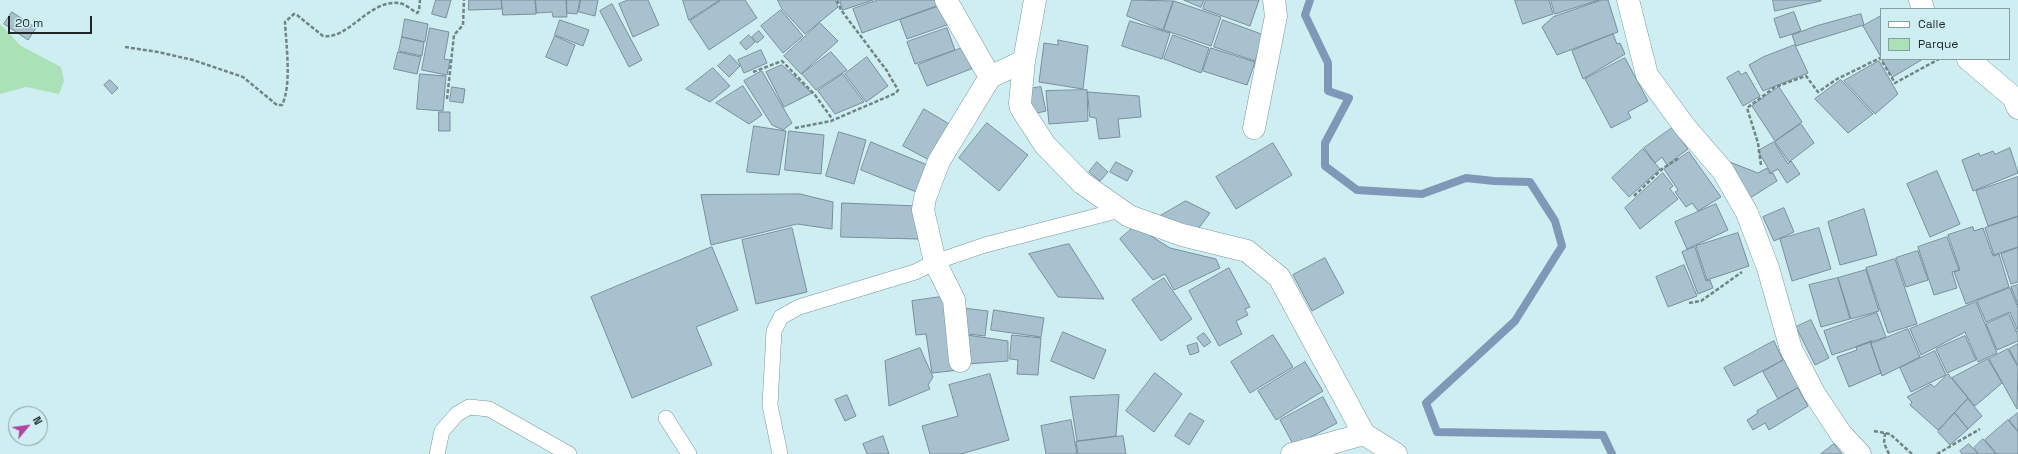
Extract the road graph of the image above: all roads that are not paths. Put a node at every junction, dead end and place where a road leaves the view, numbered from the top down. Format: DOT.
graph roads {
  1 [pos="946,0"];
  2 [pos="1036,0"];
  3 [pos="1274,0"];
  4 [pos="1628,0"];
  5 [pos="1969,60"];
  6 [pos="1024,61"];
  7 [pos="990,77"];
  8 [pos="2018,108"];
  9 [pos="1254,128"];
  10 [pos="1120,210"];
  11 [pos="935,262"];
  12 [pos="960,361"];
  13 [pos="666,418"];
  14 [pos="1364,434"];
  15 [pos="437,454"];
  16 [pos="569,454"];
  17 [pos="690,454"];
  18 [pos="780,454"];
  19 [pos="1292,454"];
  20 [pos="1396,454"];
  21 [pos="1860,454"];
  1 -- 7 [label="street"];
  2 -- 6 [label="street"];
  3 -- 9 [label="street"];
  4 -- 21 [label="street"];
  5 -- 8 [label="street"];
  6 -- 7 [label="street"];
  6 -- 10 [label="street"];
  7 -- 11 [label="street"];
  10 -- 11 [label="lane"];
  10 -- 14 [label="street"];
  11 -- 12 [label="street"];
  11 -- 18 [label="lane"];
  13 -- 17 [label="lane"];
  14 -- 19 [label="street"];
  14 -- 20 [label="street"];
  15 -- 16 [label="lane"];
}
